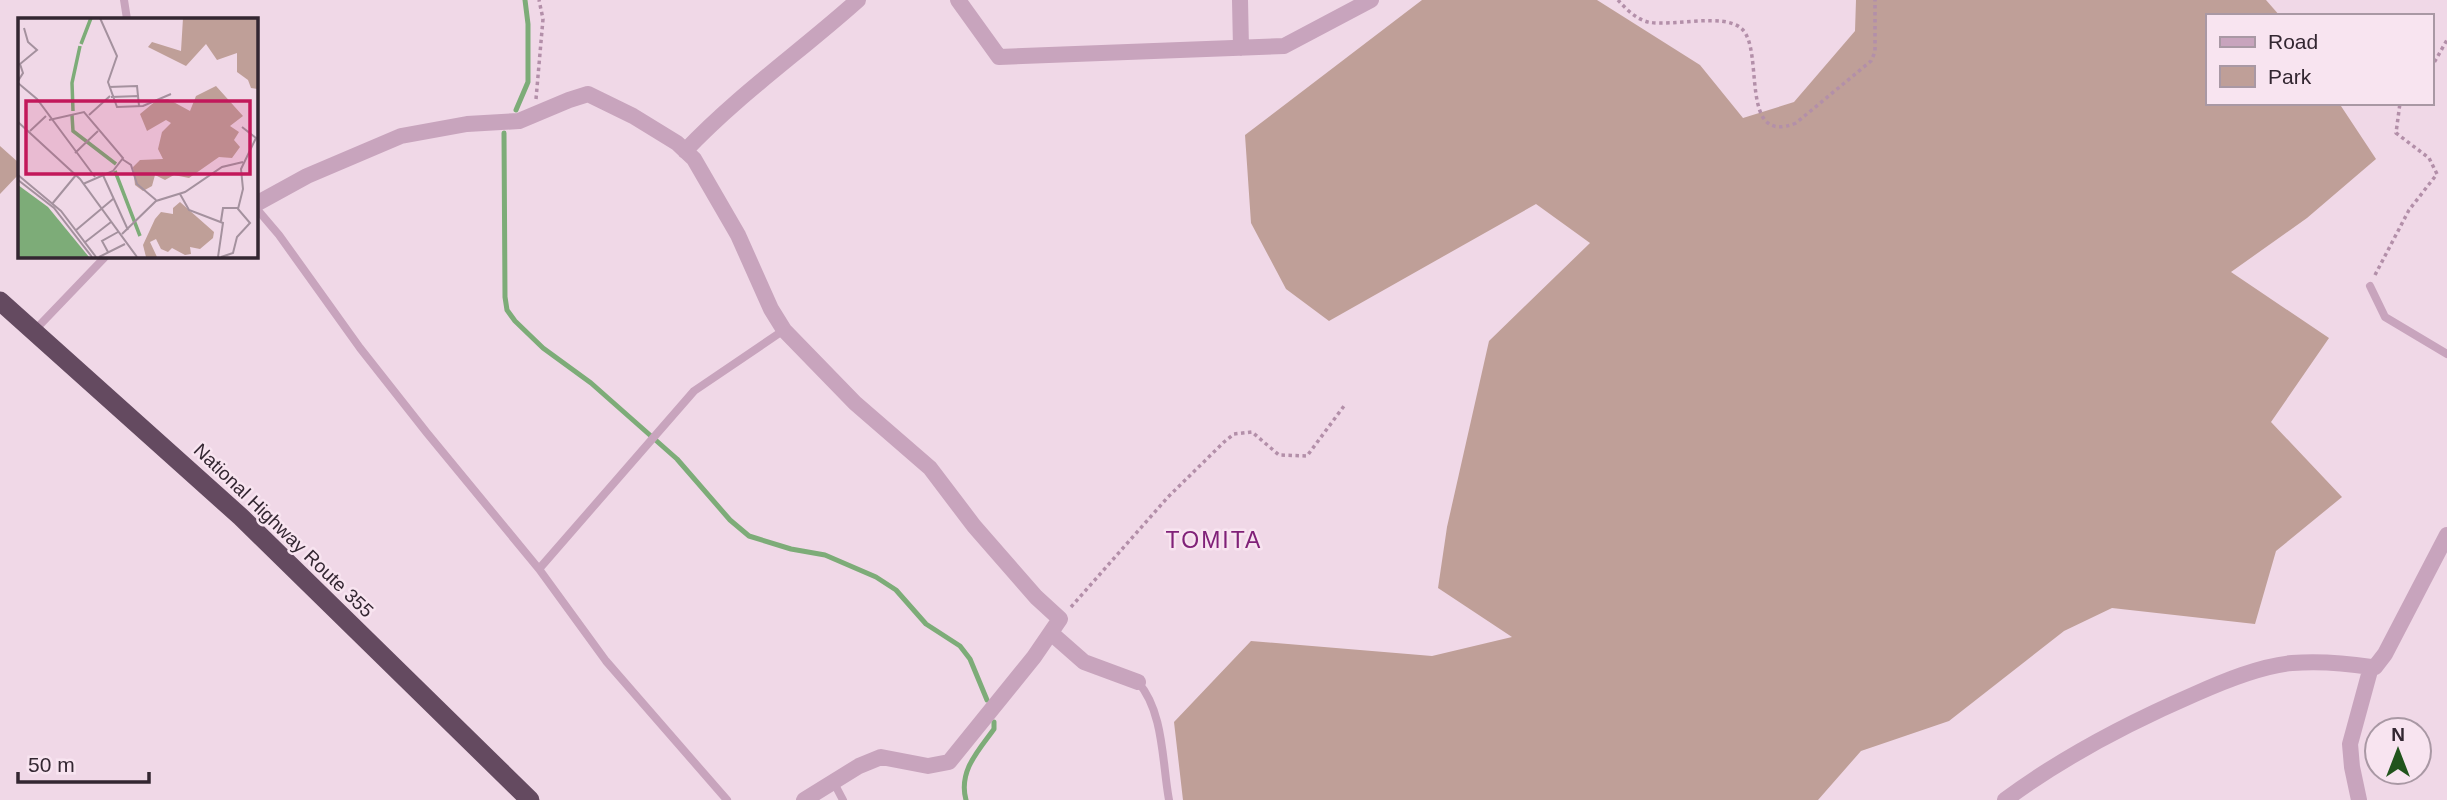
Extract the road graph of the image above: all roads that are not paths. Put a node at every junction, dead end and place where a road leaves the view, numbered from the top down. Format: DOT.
graph roads {
  1 [pos="124,0"];
  2 [pos="858,0"];
  3 [pos="958,0"];
  4 [pos="1240,0"];
  5 [pos="1371,0"];
  6 [pos="127,18"];
  7 [pos="1241,48"];
  8 [pos="685,151"];
  9 [pos="257,205"];
  10 [pos="257,207"];
  11 [pos="105,257"];
  12 [pos="2370,286"];
  13 [pos="0,302"];
  14 [pos="784,330"];
  15 [pos="34,331"];
  16 [pos="2447,354"];
  17 [pos="2447,536"];
  18 [pos="539,569"];
  19 [pos="1051,633"];
  20 [pos="2371,667"];
  21 [pos="1138,682"];
  22 [pos="833,781"];
  23 [pos="530,800"];
  24 [pos="727,800"];
  25 [pos="804,800"];
  26 [pos="843,800"];
  27 [pos="1169,800"];
  28 [pos="2005,800"];
  29 [pos="2359,800"];
  1 -- 6 [label="lane"];
  2 -- 8 [label="street"];
  3 -- 7 [label="street"];
  4 -- 7 [label="street"];
  5 -- 7 [label="street"];
  8 -- 9 [label="street"];
  8 -- 14 [label="street"];
  10 -- 18 [label="lane"];
  11 -- 15 [label="lane"];
  12 -- 16 [label="lane"];
  13 -- 15 [label="highway, National Highway Route 355"];
  14 -- 18 [label="lane"];
  14 -- 19 [label="street"];
  15 -- 23 [label="highway, National Highway Route 355"];
  17 -- 20 [label="street"];
  18 -- 24 [label="lane"];
  19 -- 21 [label="street"];
  19 -- 22 [label="street"];
  20 -- 28 [label="street"];
  20 -- 29 [label="street"];
  21 -- 27 [label="lane"];
  22 -- 25 [label="street"];
  22 -- 26 [label="lane"];
}
